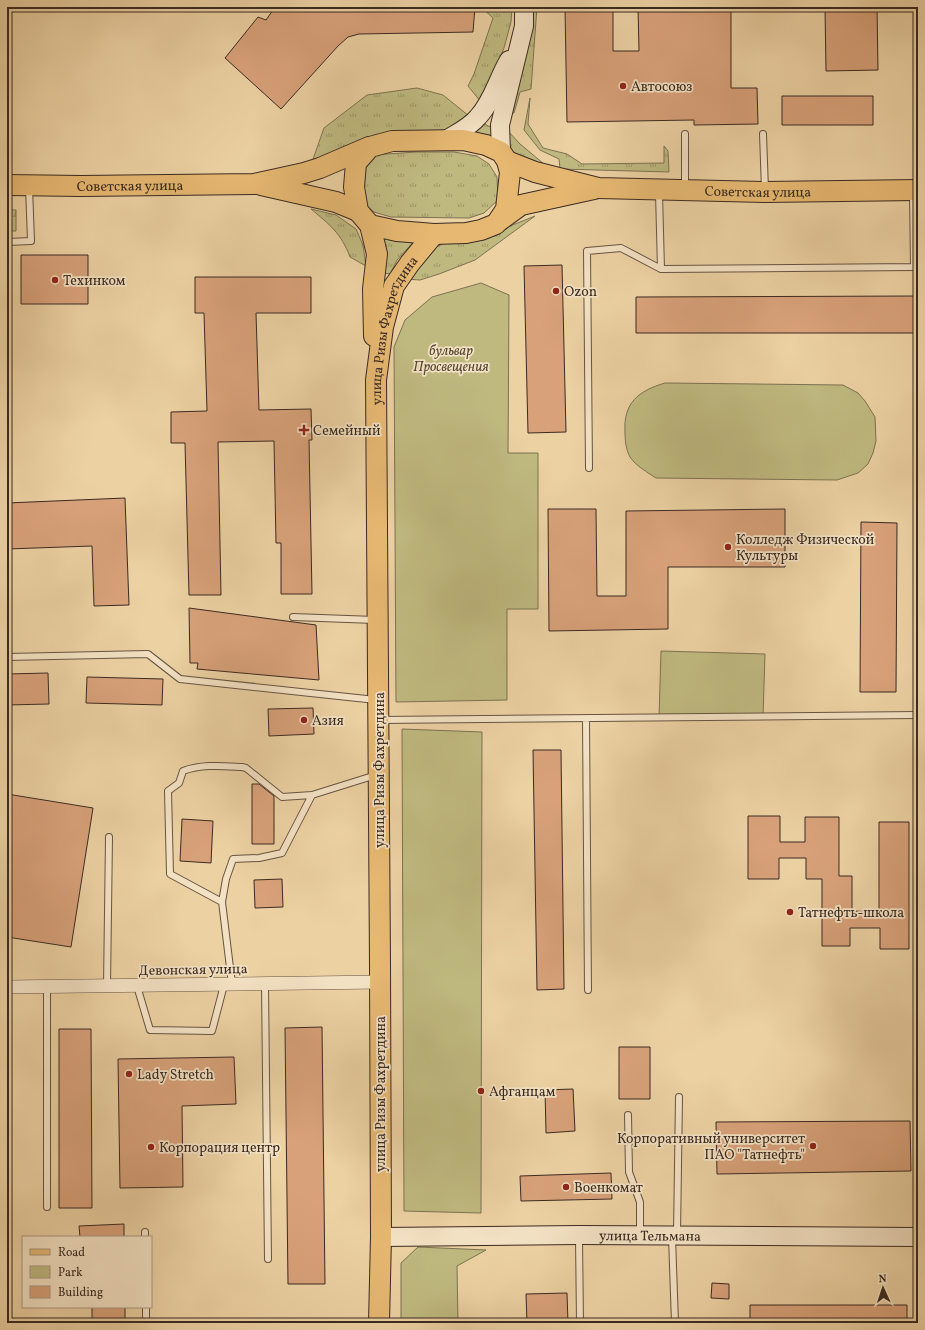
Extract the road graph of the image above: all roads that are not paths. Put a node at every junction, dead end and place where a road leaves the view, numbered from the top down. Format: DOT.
graph roads {
  1 [pos="524,7"];
  2 [pos="524,26"];
  3 [pos="685,134"];
  4 [pos="763,134"];
  5 [pos="446,140"];
  6 [pos="370,147"];
  7 [pos="504,156"];
  8 [pos="254,184"];
  9 [pos="7,185"];
  10 [pos="29,185"];
  11 [pos="598,188"];
  12 [pos="659,190"];
  13 [pos="916,190"];
  14 [pos="685,191"];
  15 [pos="765,192"];
  16 [pos="364,218"];
  17 [pos="496,224"];
  18 [pos="434,234"];
  19 [pos="7,242"];
  20 [pos="661,269"];
  21 [pos="376,380"];
  22 [pos="589,468"];
  23 [pos="293,616"];
  24 [pos="378,620"];
  25 [pos="7,657"];
  26 [pos="379,700"];
  27 [pos="918,715"];
  28 [pos="586,719"];
  29 [pos="379,720"];
  30 [pos="379,774"];
  31 [pos="312,795"];
  32 [pos="109,836"];
  33 [pos="222,902"];
  34 [pos="380,982"];
  35 [pos="228,984"];
  36 [pos="265,984"];
  37 [pos="47,986"];
  38 [pos="107,986"];
  39 [pos="137,986"];
  40 [pos="7,987"];
  41 [pos="588,990"];
  42 [pos="679,1097"];
  43 [pos="628,1115"];
  44 [pos="918,1199"];
  45 [pos="47,1207"];
  46 [pos="579,1235"];
  47 [pos="640,1235"];
  48 [pos="674,1236"];
  49 [pos="381,1237"];
  50 [pos="918,1238"];
  51 [pos="268,1259"];
  52 [pos="146,1308"];
  53 [pos="146,1323"];
  54 [pos="379,1323"];
  55 [pos="580,1323"];
  56 [pos="675,1323"];
  1 -- 2 [label="street"];
  2 -- 5 [label="street"];
  2 -- 7 [label="street"];
  3 -- 14 [label="lane"];
  4 -- 15 [label="lane"];
  5 -- 6 [label="main road"];
  5 -- 7 [label="main road"];
  6 -- 8 [label="main road"];
  6 -- 16 [label="main road"];
  7 -- 11 [label="main road"];
  7 -- 17 [label="main road"];
  8 -- 10 [label="main road, Советская улица"];
  8 -- 16 [label="main road"];
  9 -- 10 [label="main road, Советская улица"];
  10 -- 19 [label="lane"];
  11 -- 12 [label="main road, Советская улица"];
  11 -- 17 [label="main road"];
  12 -- 14 [label="main road, Советская улица"];
  12 -- 20 [label="lane"];
  13 -- 15 [label="main road, Советская улица"];
  13 -- 20 [label="lane"];
  14 -- 15 [label="main road, Советская улица"];
  16 -- 18 [label="main road"];
  16 -- 21 [label="main road"];
  17 -- 18 [label="main road"];
  18 -- 21 [label="main road, улица Ризы Фахретдина"];
  20 -- 22 [label="lane"];
  21 -- 24 [label="main road, улица Ризы Фахретдина"];
  23 -- 24 [label="lane"];
  24 -- 26 [label="main road, улица Ризы Фахретдина"];
  25 -- 26 [label="lane"];
  26 -- 29 [label="main road, улица Ризы Фахретдина"];
  27 -- 28 [label="lane"];
  28 -- 29 [label="lane"];
  28 -- 41 [label="lane"];
  29 -- 30 [label="main road, улица Ризы Фахретдина"];
  30 -- 31 [label="lane"];
  30 -- 34 [label="main road, улица Ризы Фахретдина"];
  31 -- 33 [label="lane"];
  31 -- 33 [label="lane"];
  32 -- 38 [label="lane"];
  33 -- 35 [label="lane"];
  34 -- 36 [label="street, Девонская улица"];
  34 -- 49 [label="main road, улица Ризы Фахретдина"];
  35 -- 36 [label="street, Девонская улица"];
  35 -- 39 [label="street, Девонская улица"];
  35 -- 39 [label="lane"];
  36 -- 51 [label="lane"];
  37 -- 38 [label="street, Девонская улица"];
  37 -- 40 [label="street, Девонская улица"];
  37 -- 45 [label="lane"];
  38 -- 39 [label="street, Девонская улица"];
  42 -- 48 [label="lane"];
  43 -- 47 [label="lane"];
  44 -- 50 [label="lane"];
  46 -- 47 [label="street, улица Тельмана"];
  46 -- 49 [label="street, улица Тельмана"];
  46 -- 55 [label="lane"];
  47 -- 48 [label="street, улица Тельмана"];
  48 -- 50 [label="street, улица Тельмана"];
  48 -- 56 [label="lane"];
  49 -- 54 [label="main road, улица Ризы Фахретдина"];
  52 -- 53 [label="lane"];
}
